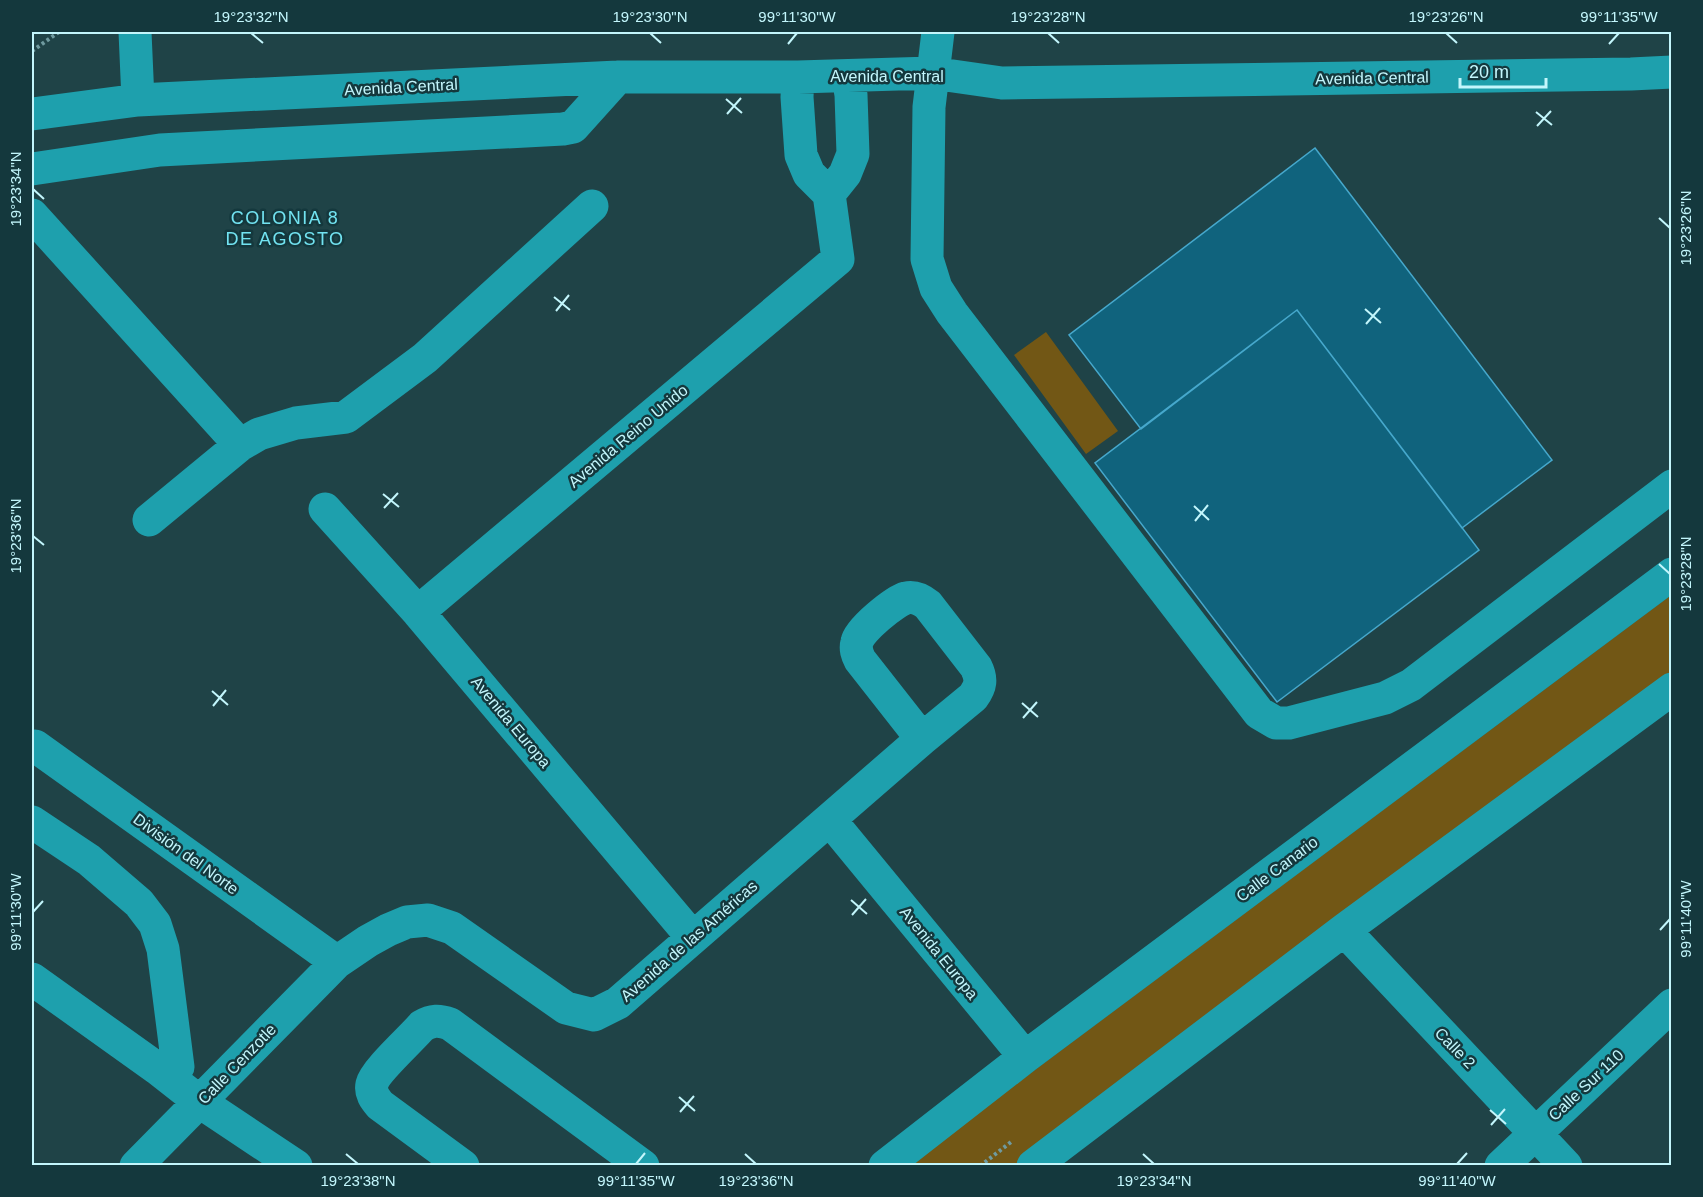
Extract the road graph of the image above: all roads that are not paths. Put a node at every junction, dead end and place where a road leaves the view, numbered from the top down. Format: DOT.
graph roads {
  1 [pos="135,32"];
  2 [pos="938,32"];
  3 [pos="1671,72"];
  4 [pos="932,73"];
  5 [pos="798,76"];
  6 [pos="848,76"];
  7 [pos="618,77"];
  8 [pos="138,100"];
  9 [pos="32,114"];
  10 [pos="32,169"];
  11 [pos="829,194"];
  12 [pos="592,206"];
  13 [pos="32,215"];
  14 [pos="240,445"];
  15 [pos="1671,486"];
  16 [pos="325,509"];
  17 [pos="149,520"];
  18 [pos="1671,574"];
  19 [pos="418,612"];
  20 [pos="1671,689"];
  21 [pos="922,739"];
  22 [pos="35,746"];
  23 [pos="830,820"];
  24 [pos="32,822"];
  25 [pos="1344,930"];
  26 [pos="693,938"];
  27 [pos="337,962"];
  28 [pos="32,979"];
  29 [pos="1671,1005"];
  30 [pos="1025,1057"];
  31 [pos="170,1078"];
  32 [pos="200,1102"];
  33 [pos="1536,1132"];
  34 [pos="136,1166"];
  35 [pos="296,1166"];
  36 [pos="463,1166"];
  37 [pos="643,1166"];
  38 [pos="885,1166"];
  39 [pos="1034,1166"];
  40 [pos="1501,1166"];
  41 [pos="1566,1166"];
  1 -- 8 [label="street"];
  2 -- 4 [label="street"];
  3 -- 4 [label="street, Avenida Central"];
  4 -- 6 [label="street, Avenida Central"];
  4 -- 15 [label="street"];
  5 -- 6 [label="street, Avenida Central"];
  5 -- 7 [label="street, Avenida Central"];
  5 -- 11 [label="street"];
  6 -- 11 [label="street"];
  7 -- 8 [label="street, Avenida Central"];
  7 -- 10 [label="street"];
  8 -- 9 [label="street, Avenida Central"];
  11 -- 19 [label="street, Avenida Reino Unido"];
  12 -- 14 [label="street"];
  13 -- 14 [label="street"];
  14 -- 17 [label="street"];
  16 -- 19 [label="street, Avenida Europa"];
  18 -- 30 [label="street, Calle Canario"];
  19 -- 26 [label="street, Avenida Europa"];
  20 -- 25 [label="street"];
  21 -- 23 [label="street, Avenida de las Américas"];
  22 -- 27 [label="street, División del Norte"];
  23 -- 26 [label="street, Avenida de las Américas"];
  23 -- 30 [label="street, Avenida Europa"];
  24 -- 31 [label="street"];
  25 -- 33 [label="street, Calle 2"];
  25 -- 39 [label="street"];
  26 -- 27 [label="street, Avenida de las Américas"];
  27 -- 32 [label="street, Calle Cenzotle"];
  28 -- 31 [label="street"];
  29 -- 33 [label="street, Calle Sur 110"];
  30 -- 38 [label="street, Calle Canario"];
  31 -- 32 [label="street"];
  32 -- 34 [label="street, Calle Cenzotle"];
  32 -- 35 [label="street"];
  33 -- 40 [label="street, Calle Sur 110"];
  33 -- 41 [label="street, Calle 2"];
  36 -- 37 [label="street"];
}
